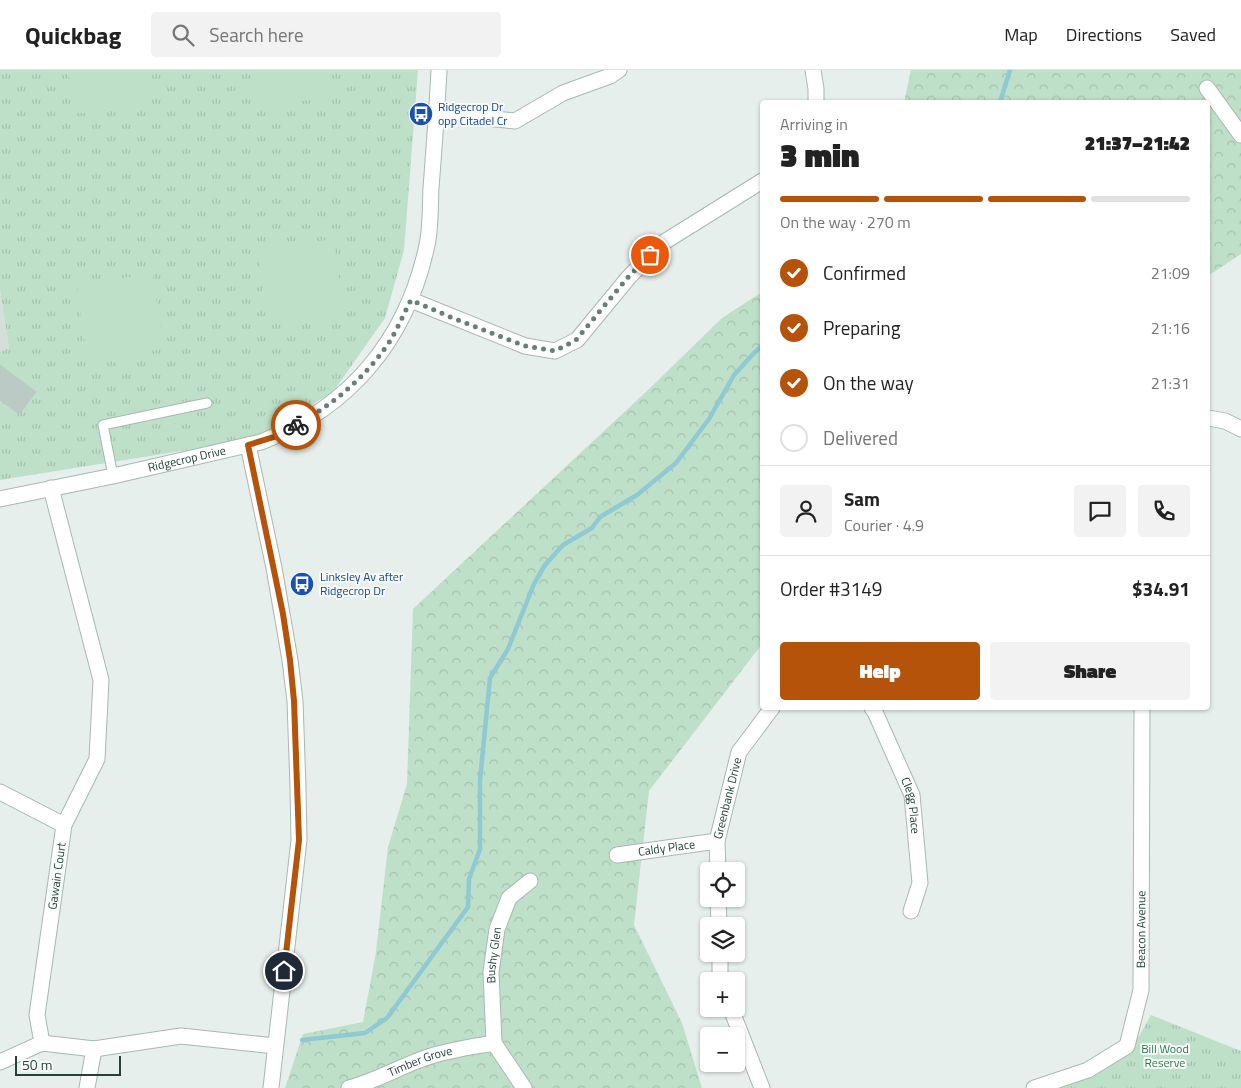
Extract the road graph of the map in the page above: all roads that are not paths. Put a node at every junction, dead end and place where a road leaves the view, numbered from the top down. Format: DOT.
graph roads {
  1 [pos="439,70"];
  2 [pos="619,70"];
  3 [pos="813,70"];
  4 [pos="1207,88"];
  5 [pos="816,100"];
  6 [pos="436,113"];
  7 [pos="1241,135"];
  8 [pos="760,182"];
  9 [pos="411,300"];
  10 [pos="208,403"];
  11 [pos="1210,418"];
  12 [pos="1241,429"];
  13 [pos="248,445"];
  14 [pos="113,476"];
  15 [pos="52,488"];
  16 [pos="0,499"];
  17 [pos="770,710"];
  18 [pos="874,710"];
  19 [pos="1142,710"];
  20 [pos="0,792"];
  21 [pos="64,825"];
  22 [pos="717,841"];
  23 [pos="617,855"];
  24 [pos="718,862"];
  25 [pos="530,881"];
  26 [pos="911,911"];
  27 [pos="734,1017"];
  28 [pos="42,1043"];
  29 [pos="494,1044"];
  30 [pos="275,1046"];
  31 [pos="94,1049"];
  32 [pos="0,1062"];
  33 [pos="87,1088"];
  34 [pos="271,1088"];
  35 [pos="349,1088"];
  36 [pos="524,1088"];
  37 [pos="762,1088"];
  38 [pos="1034,1088"];
  1 -- 6 [label="street, Ridgecrop Drive"];
  2 -- 6 [label="street"];
  3 -- 5 [label="street"];
  4 -- 7 [label="street"];
  6 -- 9 [label="street, Ridgecrop Drive"];
  8 -- 9 [label="street"];
  9 -- 13 [label="street, Ridgecrop Drive"];
  10 -- 14 [label="lane"];
  11 -- 12 [label="street"];
  13 -- 14 [label="street, Ridgecrop Drive"];
  13 -- 30 [label="street"];
  14 -- 15 [label="street, Ridgecrop Drive"];
  15 -- 16 [label="street, Ridgecrop Drive"];
  15 -- 21 [label="street, Gawain Court"];
  17 -- 22 [label="street, Greenbank Drive"];
  18 -- 26 [label="street, Clegg Place"];
  19 -- 38 [label="street, Beacon Avenue"];
  20 -- 21 [label="street"];
  21 -- 28 [label="street, Gawain Court"];
  22 -- 23 [label="street, Caldy Place"];
  22 -- 24 [label="street, Greenbank Drive"];
  25 -- 29 [label="street, Bushy Glen"];
  27 -- 37 [label="street"];
  28 -- 31 [label="street"];
  28 -- 32 [label="street"];
  29 -- 35 [label="street, Timber Grove"];
  29 -- 36 [label="street"];
  30 -- 31 [label="street"];
  30 -- 34 [label="street"];
  31 -- 33 [label="street"];
}
